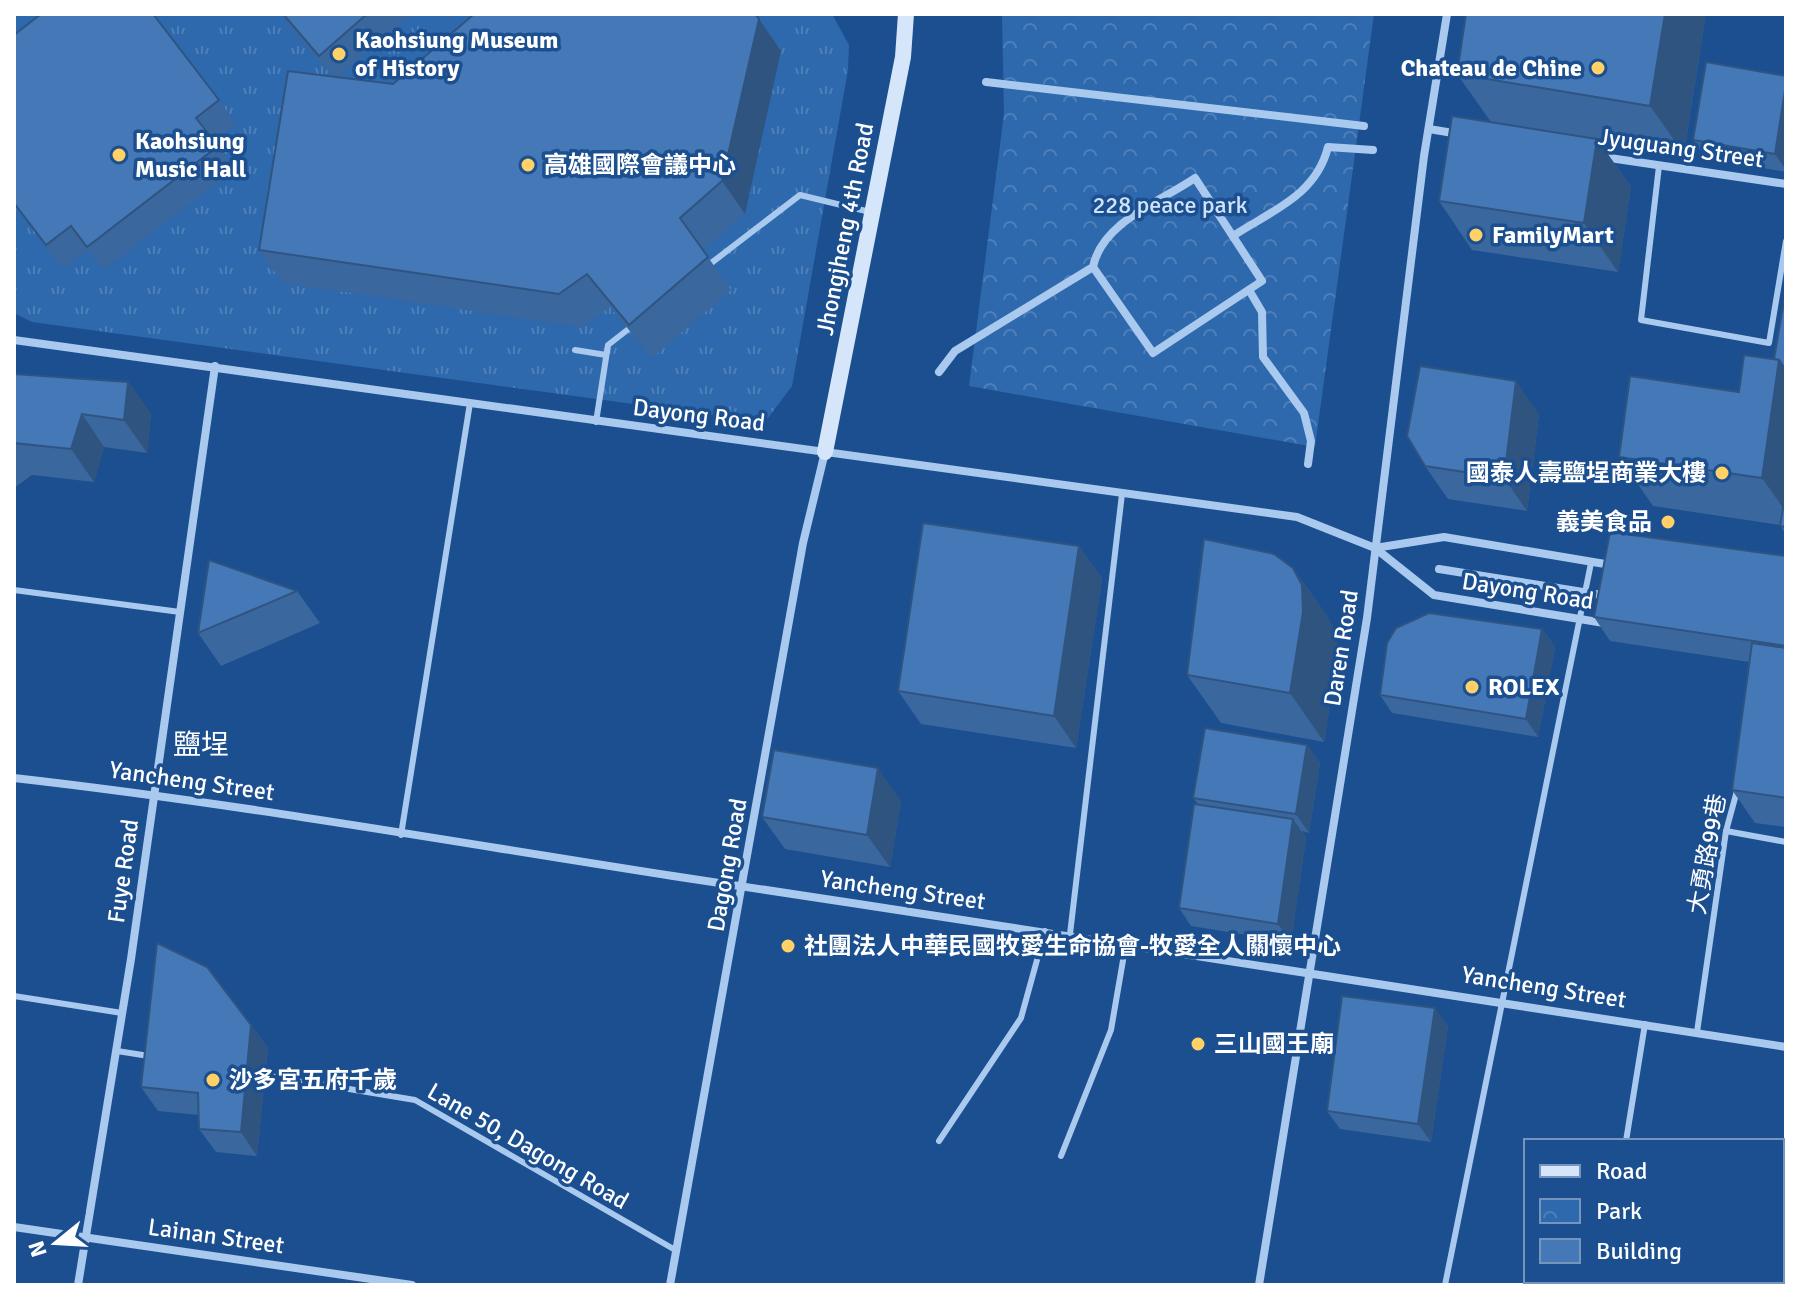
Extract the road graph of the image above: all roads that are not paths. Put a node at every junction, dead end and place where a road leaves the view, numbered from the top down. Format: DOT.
graph roads {
  1 [pos="906,14"];
  2 [pos="1447,14"];
  3 [pos="986,82"];
  4 [pos="1364,126"];
  5 [pos="1429,129"];
  6 [pos="1468,135"];
  7 [pos="1373,150"];
  8 [pos="1585,154"];
  9 [pos="1659,166"];
  10 [pos="1786,184"];
  11 [pos="870,212"];
  12 [pos="1233,236"];
  13 [pos="1786,241"];
  14 [pos="1093,267"];
  15 [pos="693,278"];
  16 [pos="1249,290"];
  17 [pos="644,316"];
  18 [pos="14,340"];
  19 [pos="575,350"];
  20 [pos="606,355"];
  21 [pos="215,366"];
  22 [pos="939,372"];
  23 [pos="470,403"];
  24 [pos="596,422"];
  25 [pos="825,452"];
  26 [pos="1308,464"];
  27 [pos="1122,494"];
  28 [pos="1375,548"];
  29 [pos="1591,563"];
  30 [pos="1621,567"];
  31 [pos="1439,569"];
  32 [pos="14,590"];
  33 [pos="1584,592"];
  34 [pos="1614,596"];
  35 [pos="180,612"];
  36 [pos="1579,619"];
  37 [pos="1609,624"];
  38 [pos="1742,770"];
  39 [pos="14,778"];
  40 [pos="154,794"];
  41 [pos="1726,831"];
  42 [pos="401,835"];
  43 [pos="1786,842"];
  44 [pos="743,886"];
  45 [pos="1045,931"];
  46 [pos="1070,934"];
  47 [pos="1126,943"];
  48 [pos="1310,970"];
  49 [pos="14,996"];
  50 [pos="1503,1001"];
  51 [pos="122,1013"];
  52 [pos="1645,1024"];
  53 [pos="1697,1032"];
  54 [pos="1786,1047"];
  55 [pos="117,1051"];
  56 [pos="164,1059"];
  57 [pos="243,1072"];
  58 [pos="1626,1139"];
  59 [pos="939,1141"];
  60 [pos="1061,1156"];
  61 [pos="14,1227"];
  62 [pos="85,1237"];
  63 [pos="677,1251"];
  64 [pos="78,1285"];
  65 [pos="412,1285"];
  66 [pos="670,1285"];
  67 [pos="1259,1285"];
  68 [pos="1445,1285"];
  1 -- 11 [label="street, Jhongjheng 4th Road"];
  2 -- 5 [label="street, Daren Road"];
  3 -- 4 [label="street"];
  5 -- 6 [label="street"];
  5 -- 28 [label="street, Daren Road"];
  7 -- 12 [label="street"];
  8 -- 9 [label="street, Jyuguang Street"];
  9 -- 10 [label="street, Jyuguang Street"];
  9 -- 13 [label="lane"];
  11 -- 15 [label="lane"];
  11 -- 25 [label="street, Jhongjheng 4th Road"];
  12 -- 14 [label="street"];
  12 -- 16 [label="street"];
  14 -- 16 [label="street"];
  14 -- 22 [label="street"];
  16 -- 26 [label="street"];
  17 -- 20 [label="lane"];
  18 -- 21 [label="street, Dayong Road"];
  19 -- 20 [label="lane"];
  20 -- 24 [label="lane"];
  21 -- 23 [label="street, Dayong Road"];
  21 -- 35 [label="street, Fuye Road"];
  23 -- 24 [label="street, Dayong Road"];
  23 -- 42 [label="lane"];
  24 -- 25 [label="street, Dayong Road"];
  25 -- 27 [label="street, Dayong Road"];
  25 -- 44 [label="street, Dagong Road"];
  27 -- 28 [label="street, Dayong Road"];
  27 -- 46 [label="lane"];
  28 -- 29 [label="street, Dayong Road"];
  28 -- 36 [label="street, Dayong Road"];
  28 -- 48 [label="street, Daren Road"];
  29 -- 30 [label="street, Dayong Road"];
  29 -- 33 [label="lane"];
  31 -- 33 [label="street"];
  32 -- 35 [label="lane"];
  33 -- 34 [label="street"];
  33 -- 36 [label="lane"];
  35 -- 40 [label="street, Fuye Road"];
  36 -- 37 [label="street, Dayong Road"];
  36 -- 50 [label="lane"];
  38 -- 41 [label="lane, 大勇路99巷"];
  39 -- 40 [label="street, Yancheng Street"];
  40 -- 42 [label="street, Yancheng Street"];
  40 -- 51 [label="street, Fuye Road"];
  41 -- 43 [label="lane"];
  41 -- 53 [label="lane, 大勇路99巷"];
  42 -- 44 [label="street, Yancheng Street"];
  44 -- 45 [label="street, Yancheng Street"];
  44 -- 63 [label="street, Dagong Road"];
  45 -- 46 [label="street, Yancheng Street"];
  45 -- 59 [label="lane"];
  46 -- 47 [label="street, Yancheng Street"];
  47 -- 48 [label="street, Yancheng Street"];
  47 -- 60 [label="lane"];
  48 -- 50 [label="street, Yancheng Street"];
  48 -- 67 [label="street, Daren Road"];
  49 -- 51 [label="lane"];
  50 -- 52 [label="street, Yancheng Street"];
  50 -- 68 [label="lane"];
  51 -- 55 [label="street, Fuye Road"];
  52 -- 53 [label="street, Yancheng Street"];
  52 -- 58 [label="lane"];
  53 -- 54 [label="street, Yancheng Street"];
  55 -- 56 [label="lane"];
  55 -- 62 [label="street, Fuye Road"];
  57 -- 63 [label="lane, Lane 50, Dagong Road"];
  61 -- 62 [label="street, Lainan Street"];
  62 -- 64 [label="street, Fuye Road"];
  62 -- 65 [label="street, Lainan Street"];
  63 -- 66 [label="street, Dagong Road"];
}
